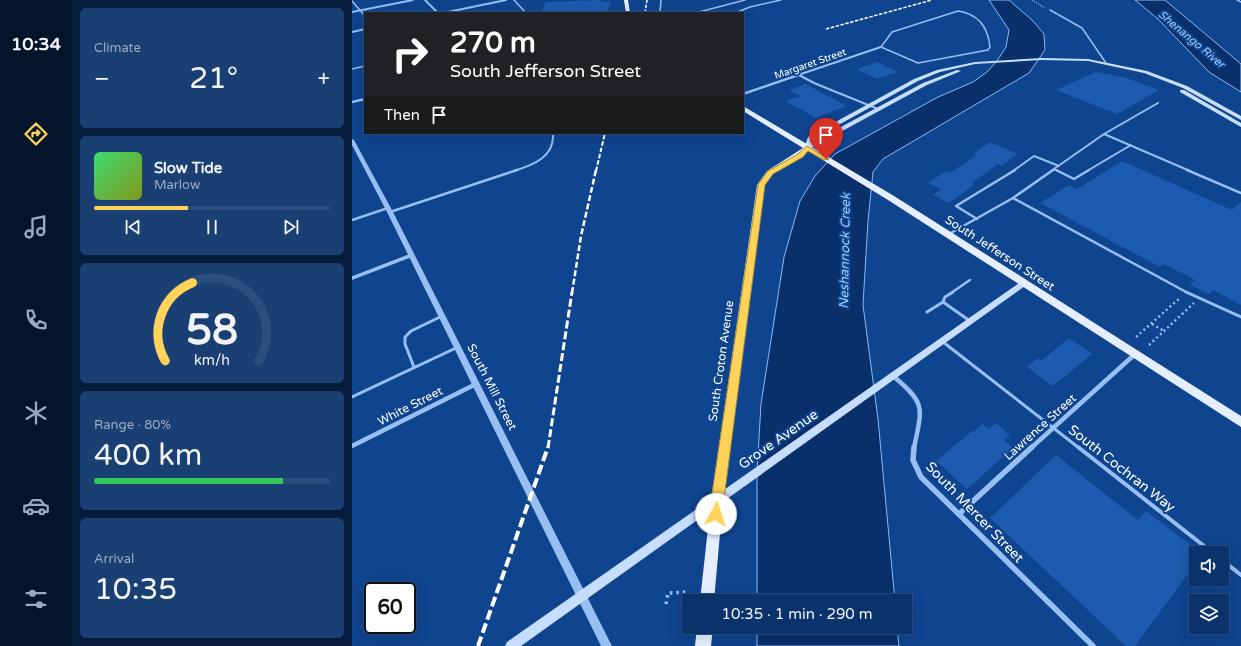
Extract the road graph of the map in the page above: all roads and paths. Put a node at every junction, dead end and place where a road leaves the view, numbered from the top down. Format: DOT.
graph roads {
  1 [pos="413,0"];
  2 [pos="425,0"];
  3 [pos="501,0"];
  4 [pos="506,0"];
  5 [pos="514,0"];
  6 [pos="626,0"];
  7 [pos="661,0"];
  8 [pos="745,0"];
  9 [pos="781,0"];
  10 [pos="1032,0"];
  11 [pos="1237,0"];
  12 [pos="352,1"];
  13 [pos="1241,2"];
  14 [pos="360,10"];
  15 [pos="1050,10"];
  16 [pos="352,12"];
  17 [pos="437,12"];
  18 [pos="447,12"];
  19 [pos="525,12"];
  20 [pos="628,12"];
  21 [pos="660,12"];
  22 [pos="699,12"];
  23 [pos="738,12"];
  24 [pos="364,15"];
  25 [pos="364,29"];
  26 [pos="352,32"];
  27 [pos="881,47"];
  28 [pos="1106,63"];
  29 [pos="364,66"];
  30 [pos="352,69"];
  31 [pos="799,75"];
  32 [pos="744,94"];
  33 [pos="364,99"];
  34 [pos="352,102"];
  35 [pos="1158,102"];
  36 [pos="870,106"];
  37 [pos="744,109"];
  38 [pos="879,109"];
  39 [pos="1241,118"];
  40 [pos="1241,125"];
  41 [pos="553,134"];
  42 [pos="1104,134"];
  43 [pos="352,140"];
  44 [pos="1131,145"];
  45 [pos="807,148"];
  46 [pos="1059,166"];
  47 [pos="1054,169"];
  48 [pos="1241,193"];
  49 [pos="1013,198"];
  50 [pos="389,210"];
  51 [pos="977,219"];
  52 [pos="352,220"];
  53 [pos="948,235"];
  54 [pos="412,255"];
  55 [pos="352,278"];
  56 [pos="970,280"];
  57 [pos="1022,284"];
  58 [pos="1187,292"];
  59 [pos="1199,299"];
  60 [pos="943,302"];
  61 [pos="927,312"];
  62 [pos="442,316"];
  63 [pos="1241,317"];
  64 [pos="970,321"];
  65 [pos="1152,324"];
  66 [pos="1164,331"];
  67 [pos="1136,337"];
  68 [pos="941,341"];
  69 [pos="1149,345"];
  70 [pos="458,347"];
  71 [pos="1134,354"];
  72 [pos="414,367"];
  73 [pos="893,375"];
  74 [pos="476,384"];
  75 [pos="352,397"];
  76 [pos="1241,422"];
  77 [pos="1053,428"];
  78 [pos="352,446"];
  79 [pos="717,500"];
  80 [pos="959,514"];
  81 [pos="1204,546"];
  82 [pos="1229,566"];
  83 [pos="1241,575"];
  84 [pos="686,592"];
  85 [pos="708,594"];
  86 [pos="582,596"];
  87 [pos="666,604"];
  88 [pos="704,634"];
  89 [pos="511,646"];
  90 [pos="607,646"];
  91 [pos="703,646"];
  92 [pos="1093,646"];
  1 -- 14 [label="street"];
  2 -- 17 [label="street"];
  3 -- 4 [label="street"];
  3 -- 18 [label="street"];
  5 -- 19 [label="lane"];
  6 -- 20 [label="main road"];
  7 -- 21 [label="lane"];
  8 -- 22 [label="lane"];
  9 -- 23 [label="lane"];
  10 -- 15 [label="path"];
  11 -- 13 [label="lane"];
  12 -- 14 [label="lane"];
  14 -- 16 [label="street"];
  14 -- 24 [label="lane"];
  15 -- 28 [label="lane"];
  25 -- 26 [label="street"];
  27 -- 27 [label="lane"];
  27 -- 31 [label="street, Margaret Street"];
  28 -- 36 [label="main road"];
  28 -- 39 [label="main road"];
  29 -- 30 [label="lane"];
  31 -- 32 [label="street, Margaret Street"];
  31 -- 36 [label="lane"];
  33 -- 34 [label="street"];
  35 -- 42 [label="lane"];
  36 -- 38 [label="lane"];
  36 -- 45 [label="main road"];
  37 -- 45 [label="main road, South Jefferson Street"];
  38 -- 40 [label="main road"];
  38 -- 45 [label="main road"];
  41 -- 50 [label="lane"];
  42 -- 44 [label="lane"];
  42 -- 46 [label="lane"];
  43 -- 50 [label="street, South Mill Street"];
  44 -- 47 [label="lane"];
  44 -- 48 [label="lane"];
  45 -- 53 [label="main road, South Jefferson Street"];
  45 -- 79 [label="main road, South Croton Avenue"];
  46 -- 47 [label="lane"];
  46 -- 51 [label="lane"];
  47 -- 49 [label="lane"];
  49 -- 51 [label="lane"];
  49 -- 58 [label="lane"];
  50 -- 52 [label="lane"];
  50 -- 54 [label="street, South Mill Street"];
  51 -- 53 [label="lane"];
  53 -- 57 [label="main road, South Jefferson Street"];
  54 -- 55 [label="street"];
  54 -- 62 [label="street, South Mill Street"];
  56 -- 60 [label="lane"];
  57 -- 64 [label="main road, Grove Avenue"];
  57 -- 71 [label="main road, South Jefferson Street"];
  58 -- 59 [label="lane"];
  58 -- 65 [label="path"];
  59 -- 63 [label="lane"];
  59 -- 66 [label="path"];
  60 -- 61 [label="lane"];
  60 -- 64 [label="lane"];
  62 -- 70 [label="street, South Mill Street"];
  62 -- 72 [label="lane"];
  64 -- 68 [label="main road, Grove Avenue"];
  65 -- 66 [label="path"];
  65 -- 67 [label="path"];
  66 -- 69 [label="path"];
  68 -- 73 [label="main road, Grove Avenue"];
  68 -- 77 [label="lane, South Cochran Way"];
  70 -- 72 [label="lane"];
  70 -- 74 [label="street, South Mill Street"];
  71 -- 76 [label="main road, South Jefferson Street"];
  71 -- 77 [label="street, Lawrence Street"];
  72 -- 75 [label="lane"];
  73 -- 79 [label="main road, Grove Avenue"];
  73 -- 80 [label="street, South Mercer Street"];
  74 -- 78 [label="street, White Street"];
  74 -- 86 [label="street, South Mill Street"];
  77 -- 80 [label="street, Lawrence Street"];
  77 -- 81 [label="lane, South Cochran Way"];
  79 -- 85 [label="main road, South Croton Avenue"];
  79 -- 86 [label="main road, Grove Avenue"];
  80 -- 92 [label="street, South Mercer Street"];
  82 -- 83 [label="lane"];
  84 -- 87 [label="path"];
  86 -- 89 [label="main road, Grove Avenue"];
  86 -- 90 [label="street, South Mill Street"];
  88 -- 91 [label="main road"];
}
